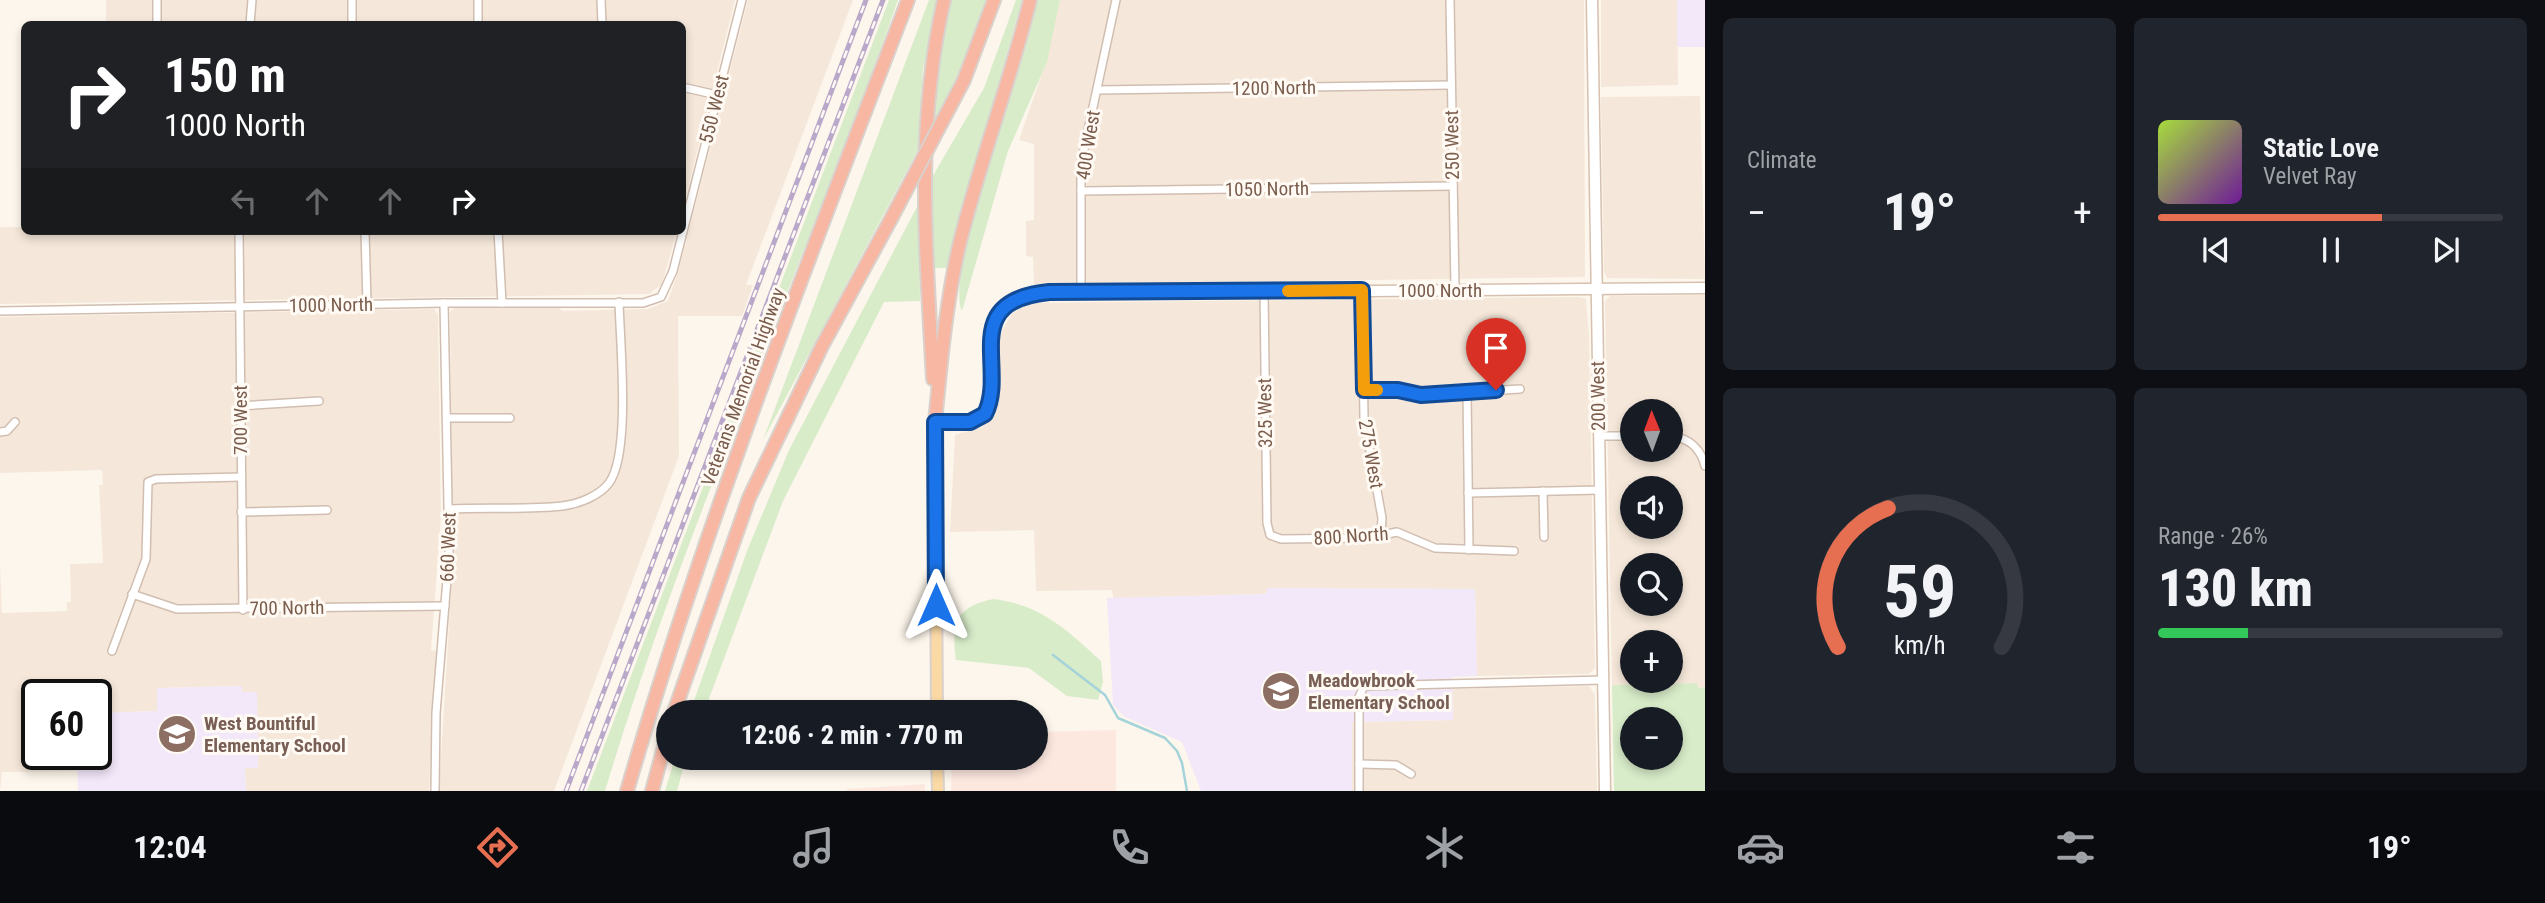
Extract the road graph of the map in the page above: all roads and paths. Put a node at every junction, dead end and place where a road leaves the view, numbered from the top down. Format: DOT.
graph roads {
  1 [pos="157,0"];
  2 [pos="252,0"];
  3 [pos="352,0"];
  4 [pos="478,0"];
  5 [pos="601,0"];
  6 [pos="742,0"];
  7 [pos="908,0"];
  8 [pos="944,0"];
  9 [pos="994,0"];
  10 [pos="1030,0"];
  11 [pos="1116,0"];
  12 [pos="1450,0"];
  13 [pos="1592,0"];
  14 [pos="158,21"];
  15 [pos="250,21"];
  16 [pos="352,21"];
  17 [pos="478,21"];
  18 [pos="602,21"];
  19 [pos="1451,85"];
  20 [pos="686,88"];
  21 [pos="1098,90"];
  22 [pos="717,94"];
  23 [pos="1453,186"];
  24 [pos="1081,191"];
  25 [pos="686,219"];
  26 [pos="239,235"];
  27 [pos="365,235"];
  28 [pos="498,235"];
  29 [pos="682,235"];
  30 [pos="1705,288"];
  31 [pos="1455,289"];
  32 [pos="1596,289"];
  33 [pos="1362,290"];
  34 [pos="1264,291"];
  35 [pos="1081,292"];
  36 [pos="661,297"];
  37 [pos="619,302"];
  38 [pos="444,303"];
  39 [pos="502,303"];
  40 [pos="367,304"];
  41 [pos="240,306"];
  42 [pos="0,311"];
  43 [pos="1520,389"];
  44 [pos="1364,390"];
  45 [pos="1467,392"];
  46 [pos="319,401"];
  47 [pos="240,406"];
  48 [pos="447,418"];
  49 [pos="510,418"];
  50 [pos="15,422"];
  51 [pos="935,422"];
  52 [pos="0,432"];
  53 [pos="1599,436"];
  54 [pos="1620,436"];
  55 [pos="1684,439"];
  56 [pos="1701,446"];
  57 [pos="1705,466"];
  58 [pos="240,477"];
  59 [pos="1600,490"];
  60 [pos="1543,491"];
  61 [pos="1468,493"];
  62 [pos="449,509"];
  63 [pos="327,510"];
  64 [pos="241,512"];
  65 [pos="1381,534"];
  66 [pos="1270,535"];
  67 [pos="1544,537"];
  68 [pos="1469,550"];
  69 [pos="1514,551"];
  70 [pos="132,594"];
  71 [pos="445,606"];
  72 [pos="243,610"];
  73 [pos="112,650"];
  74 [pos="1603,680"];
  75 [pos="678,700"];
  76 [pos="937,700"];
  77 [pos="1359,764"];
  78 [pos="658,770"];
  79 [pos="937,770"];
  80 [pos="1411,774"];
  81 [pos="435,791"];
  82 [pos="627,791"];
  83 [pos="652,791"];
  84 [pos="938,791"];
  85 [pos="1359,791"];
  86 [pos="1605,791"];
  1 -- 14 [label="street"];
  2 -- 15 [label="street"];
  3 -- 16 [label="street"];
  4 -- 17 [label="street"];
  5 -- 18 [label="street"];
  6 -- 22 [label="street, 550 West"];
  7 -- 82 [label="highway, Veterans Memorial Highway"];
  8 -- 51 [label="highway"];
  9 -- 75 [label="highway, bridge"];
  10 -- 51 [label="highway"];
  11 -- 21 [label="street, 400 West"];
  12 -- 19 [label="street, 250 West"];
  13 -- 32 [label="street, 200 West"];
  19 -- 21 [label="street, 1200 North"];
  19 -- 23 [label="street, 250 West"];
  20 -- 22 [label="street"];
  21 -- 24 [label="street, 400 West"];
  22 -- 25 [label="street, 550 West"];
  23 -- 24 [label="street, 1050 North"];
  23 -- 31 [label="street, 250 West"];
  24 -- 35 [label="street, 400 West"];
  26 -- 41 [label="street, 700 West"];
  27 -- 40 [label="street"];
  28 -- 39 [label="street"];
  29 -- 36 [label="street, 550 West"];
  30 -- 32 [label="street, 1000 North"];
  31 -- 32 [label="street, 1000 North"];
  31 -- 33 [label="street, 1000 North"];
  32 -- 53 [label="street, 200 West"];
  33 -- 34 [label="street, 1000 North"];
  33 -- 44 [label="street, 275 West"];
  34 -- 35 [label="street, 1000 North"];
  34 -- 66 [label="street, 325 West"];
  35 -- 51 [label="street, 1000 North"];
  36 -- 37 [label="street, 1000 North"];
  37 -- 39 [label="street, 1000 North"];
  37 -- 62 [label="street"];
  38 -- 39 [label="street, 1000 North"];
  38 -- 40 [label="street, 1000 North"];
  38 -- 48 [label="street, 660 West"];
  40 -- 41 [label="street, 1000 North"];
  41 -- 42 [label="street, 1000 North"];
  41 -- 47 [label="street, 700 West"];
  43 -- 45 [label="street"];
  44 -- 45 [label="street"];
  44 -- 65 [label="street, 275 West"];
  45 -- 61 [label="street"];
  46 -- 47 [label="street"];
  47 -- 58 [label="street, 700 West"];
  48 -- 49 [label="street"];
  48 -- 62 [label="street, 660 West"];
  50 -- 52 [label="street"];
  51 -- 76 [label="main road"];
  53 -- 54 [label="street"];
  53 -- 59 [label="street, 200 West"];
  55 -- 56 [label="street"];
  56 -- 57 [label="street"];
  58 -- 64 [label="street, 700 West"];
  58 -- 70 [label="street"];
  59 -- 60 [label="street"];
  59 -- 74 [label="street, 200 West"];
  60 -- 61 [label="street"];
  60 -- 67 [label="street"];
  61 -- 68 [label="street"];
  62 -- 71 [label="street, 660 West"];
  63 -- 64 [label="street"];
  64 -- 72 [label="street, 700 West"];
  65 -- 66 [label="street, 800 North"];
  65 -- 68 [label="street, 800 North"];
  68 -- 69 [label="street, 800 North"];
  70 -- 72 [label="street, 700 North"];
  70 -- 73 [label="street"];
  71 -- 72 [label="street, 700 North"];
  71 -- 81 [label="street, 660 West"];
  74 -- 77 [label="street"];
  74 -- 86 [label="street, 200 West"];
  77 -- 80 [label="street"];
  77 -- 85 [label="street"];
  78 -- 83 [label="highway"];
  79 -- 84 [label="main road"];
}
